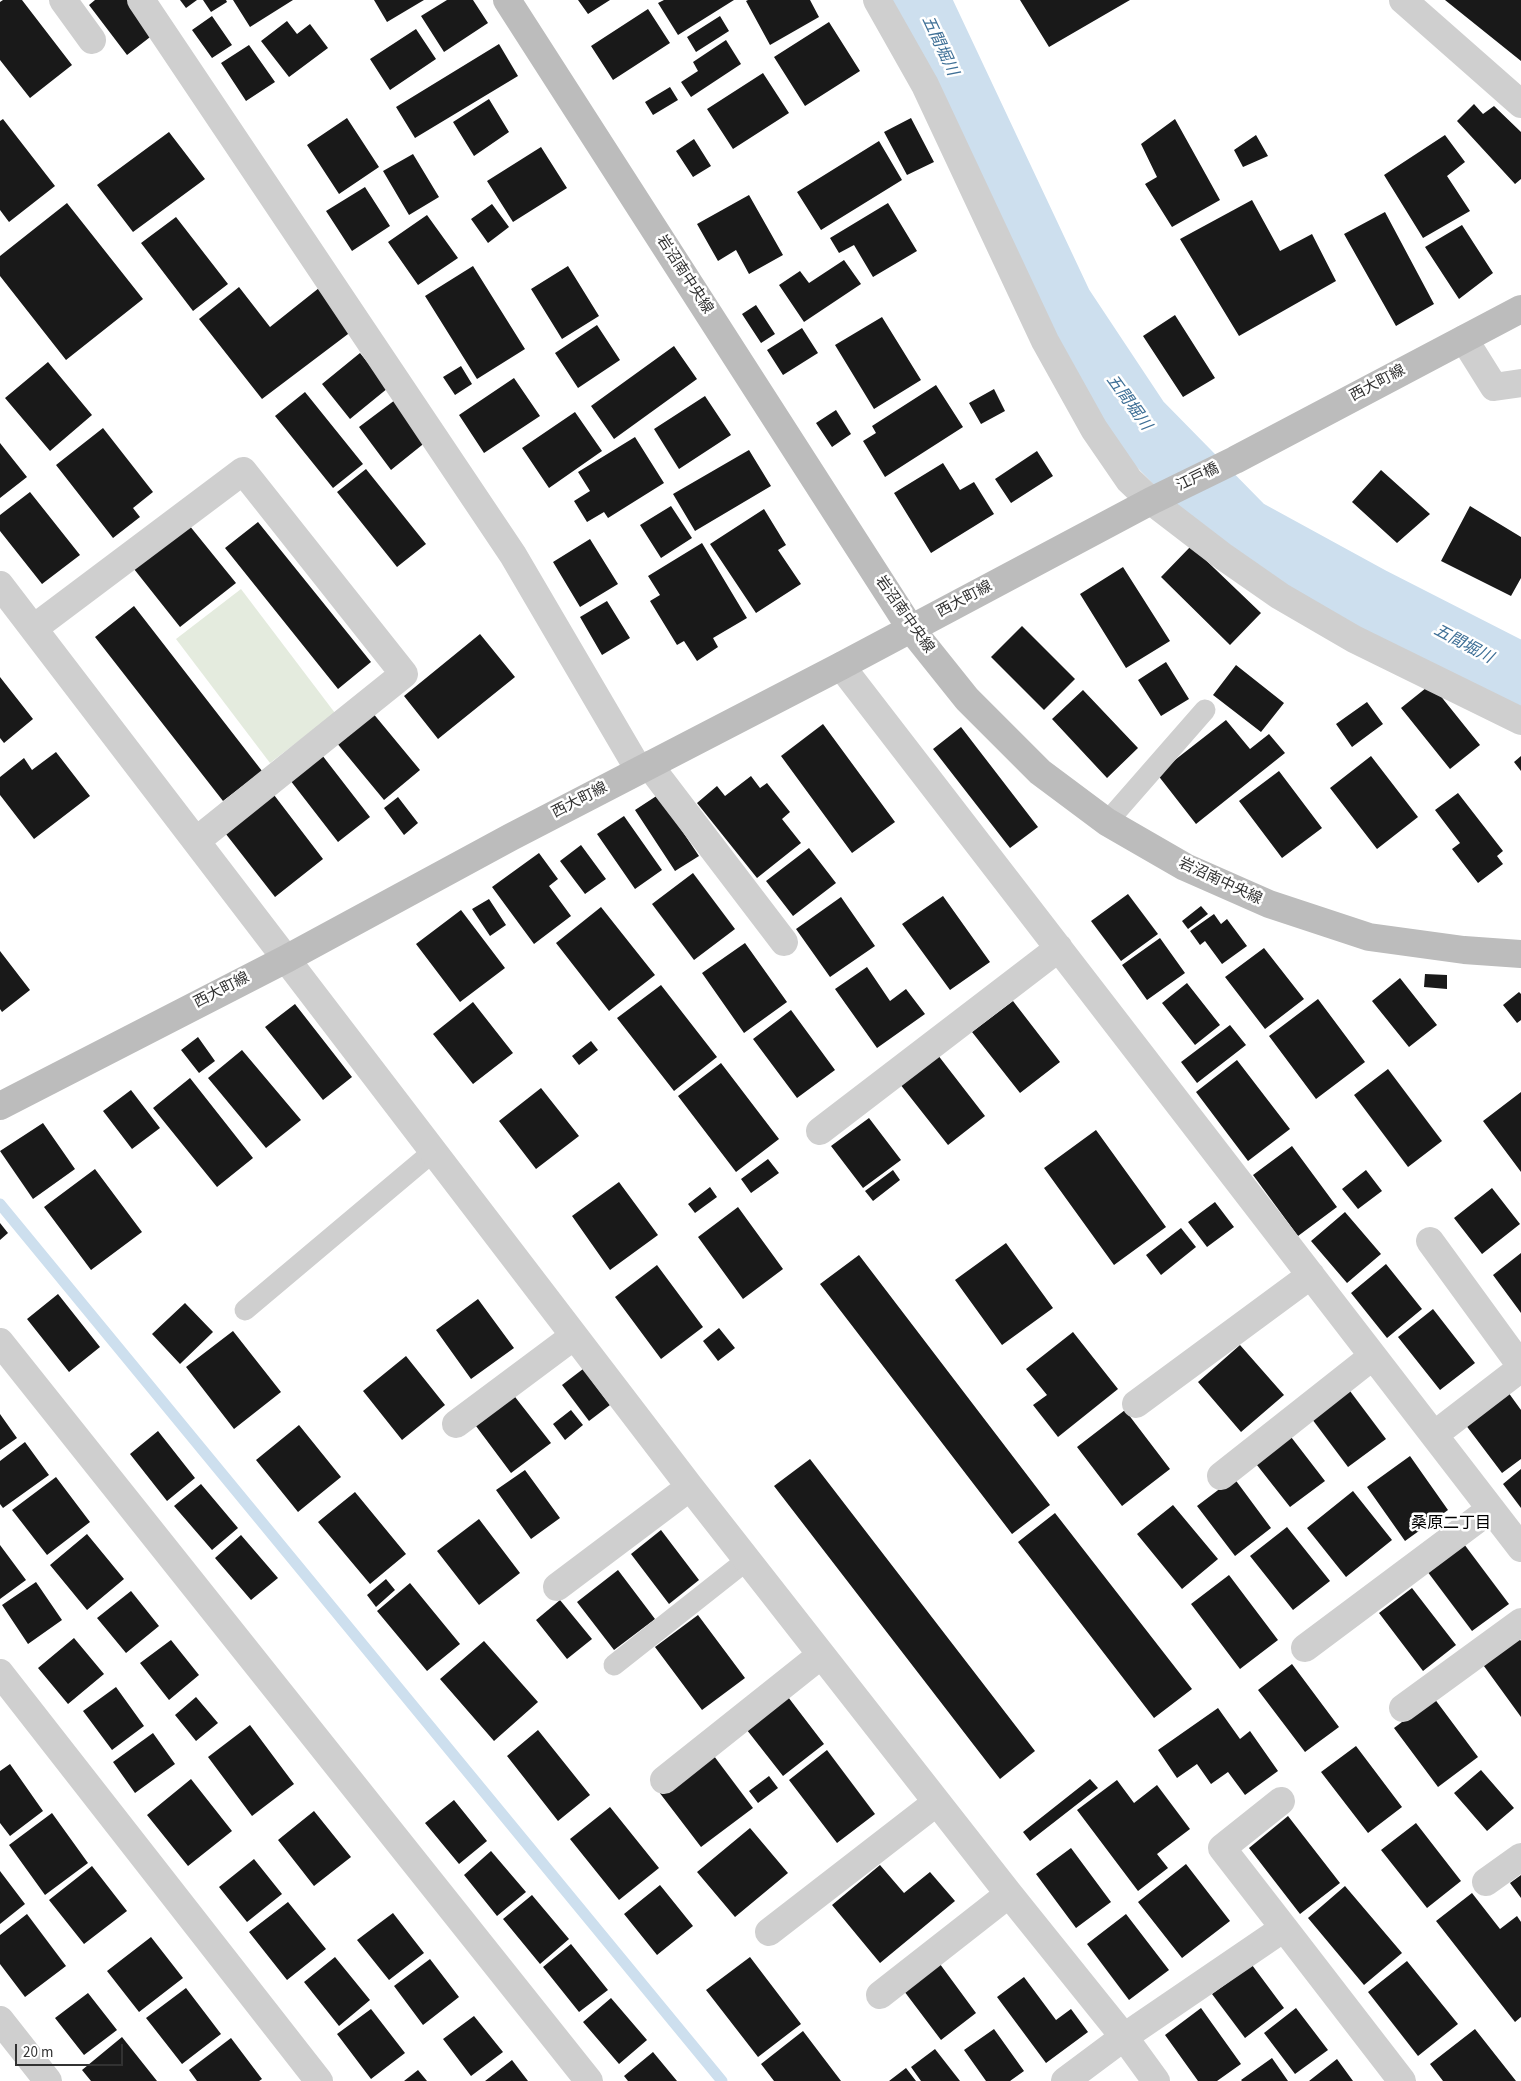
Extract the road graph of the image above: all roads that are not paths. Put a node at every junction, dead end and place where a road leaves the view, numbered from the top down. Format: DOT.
graph roads {
  1 [pos="63,0"];
  2 [pos="141,0"];
  3 [pos="507,0"];
  4 [pos="877,0"];
  5 [pos="1403,0"];
  6 [pos="92,40"];
  7 [pos="1521,104"];
  8 [pos="1521,309"];
  9 [pos="1464,339"];
  10 [pos="1521,383"];
  11 [pos="1235,460"];
  12 [pos="1155,499"];
  13 [pos="0,585"];
  14 [pos="34,628"];
  15 [pos="911,629"];
  16 [pos="841,666"];
  17 [pos="1205,710"];
  18 [pos="1521,721"];
  19 [pos="644,768"];
  20 [pos="1107,822"];
  21 [pos="196,841"];
  22 [pos="784,942"];
  23 [pos="1059,948"];
  24 [pos="1521,954"];
  25 [pos="286,958"];
  26 [pos="0,1106"];
  27 [pos="820,1131"];
  28 [pos="434,1151"];
  29 [pos="1430,1241"];
  30 [pos="1311,1275"];
  31 [pos="245,1310"];
  32 [pos="574,1336"];
  33 [pos="0,1342"];
  34 [pos="1373,1356"];
  35 [pos="1521,1367"];
  36 [pos="1136,1404"];
  37 [pos="456,1424"];
  38 [pos="1434,1435"];
  39 [pos="1221,1476"];
  40 [pos="690,1487"];
  41 [pos="1491,1509"];
  42 [pos="1521,1548"];
  43 [pos="747,1560"];
  44 [pos="557,1587"];
  45 [pos="1521,1622"];
  46 [pos="1305,1648"];
  47 [pos="821,1655"];
  48 [pos="614,1665"];
  49 [pos="0,1673"];
  50 [pos="1403,1708"];
  51 [pos="664,1780"];
  52 [pos="1281,1800"];
  53 [pos="937,1802"];
  54 [pos="1521,1857"];
  55 [pos="1486,1882"];
  56 [pos="1009,1894"];
  57 [pos="1284,1928"];
  58 [pos="770,1932"];
  59 [pos="880,1996"];
  60 [pos="0,2020"];
  61 [pos="1124,2037"];
  62 [pos="48,2081"];
  63 [pos="319,2081"];
  64 [pos="589,2081"];
  65 [pos="1065,2081"];
  66 [pos="1156,2081"];
  67 [pos="1402,2081"];
  1 -- 6 [label="street"];
  2 -- 19 [label="street"];
  3 -- 15 [label="street, 岩沼南中央線"];
  4 -- 12 [label="street"];
  5 -- 7 [label="street"];
  8 -- 9 [label="street, 西大町線"];
  9 -- 10 [label="street"];
  9 -- 11 [label="street, 西大町線"];
  11 -- 12 [label="street, 江戸橋"];
  12 -- 15 [label="street, 西大町線"];
  12 -- 18 [label="street"];
  13 -- 14 [label="street"];
  14 -- 21 [label="street"];
  14 -- 21 [label="street"];
  15 -- 16 [label="street, 西大町線"];
  15 -- 20 [label="street, 岩沼南中央線"];
  16 -- 19 [label="street, 西大町線"];
  16 -- 23 [label="street"];
  17 -- 20 [label="lane"];
  19 -- 22 [label="street"];
  19 -- 25 [label="street, 西大町線"];
  20 -- 24 [label="street, 岩沼南中央線"];
  21 -- 25 [label="street"];
  23 -- 27 [label="street"];
  23 -- 30 [label="street"];
  25 -- 26 [label="street, 西大町線"];
  25 -- 28 [label="street"];
  28 -- 31 [label="lane"];
  28 -- 32 [label="street"];
  29 -- 35 [label="street"];
  30 -- 34 [label="street"];
  30 -- 36 [label="street"];
  32 -- 37 [label="street"];
  32 -- 40 [label="street"];
  33 -- 64 [label="street"];
  34 -- 38 [label="street"];
  34 -- 39 [label="street"];
  35 -- 38 [label="street"];
  38 -- 41 [label="street"];
  40 -- 43 [label="street"];
  40 -- 44 [label="street"];
  41 -- 42 [label="street"];
  41 -- 46 [label="street"];
  43 -- 47 [label="street"];
  43 -- 48 [label="lane"];
  45 -- 50 [label="street"];
  47 -- 51 [label="street"];
  47 -- 53 [label="street"];
  49 -- 63 [label="street"];
  52 -- 57 [label="street"];
  53 -- 56 [label="street"];
  53 -- 58 [label="street"];
  54 -- 55 [label="street"];
  56 -- 59 [label="street"];
  56 -- 61 [label="street"];
  57 -- 61 [label="street"];
  57 -- 67 [label="street"];
  60 -- 62 [label="street"];
  61 -- 65 [label="street"];
  61 -- 66 [label="street"];
}
